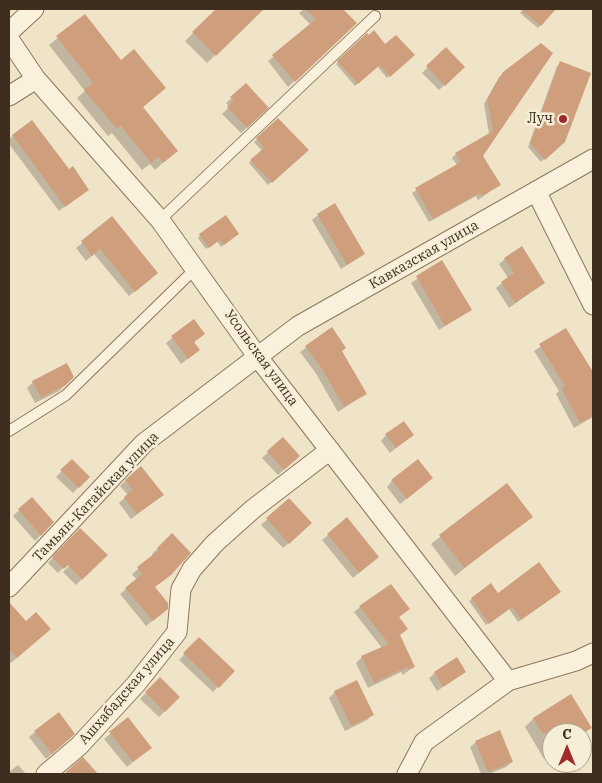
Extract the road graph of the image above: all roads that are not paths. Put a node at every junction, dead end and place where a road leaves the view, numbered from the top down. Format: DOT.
graph roads {
  1 [pos="34,9"];
  2 [pos="375,16"];
  3 [pos="9,32"];
  4 [pos="9,39"];
  5 [pos="36,79"];
  6 [pos="9,96"];
  7 [pos="593,158"];
  8 [pos="536,191"];
  9 [pos="160,220"];
  10 [pos="196,268"];
  11 [pos="593,305"];
  12 [pos="258,356"];
  13 [pos="9,431"];
  14 [pos="330,450"];
  15 [pos="9,587"];
  16 [pos="593,653"];
  17 [pos="508,681"];
  18 [pos="46,774"];
  19 [pos="407,774"];
  1 -- 3 [label="street"];
  2 -- 9 [label="lane"];
  4 -- 5 [label="street, Усольская улица"];
  5 -- 6 [label="street"];
  5 -- 9 [label="street, Усольская улица"];
  7 -- 8 [label="street, Кавказская улица"];
  8 -- 11 [label="street"];
  8 -- 12 [label="street, Кавказская улица"];
  9 -- 10 [label="street, Усольская улица"];
  10 -- 12 [label="street, Усольская улица"];
  10 -- 13 [label="lane"];
  12 -- 14 [label="street, Усольская улица"];
  12 -- 15 [label="street, Тамьян-Катайская улица"];
  14 -- 17 [label="street, Усольская улица"];
  14 -- 18 [label="street, Ашхабадская улица"];
  16 -- 17 [label="street"];
  17 -- 19 [label="street"];
}
